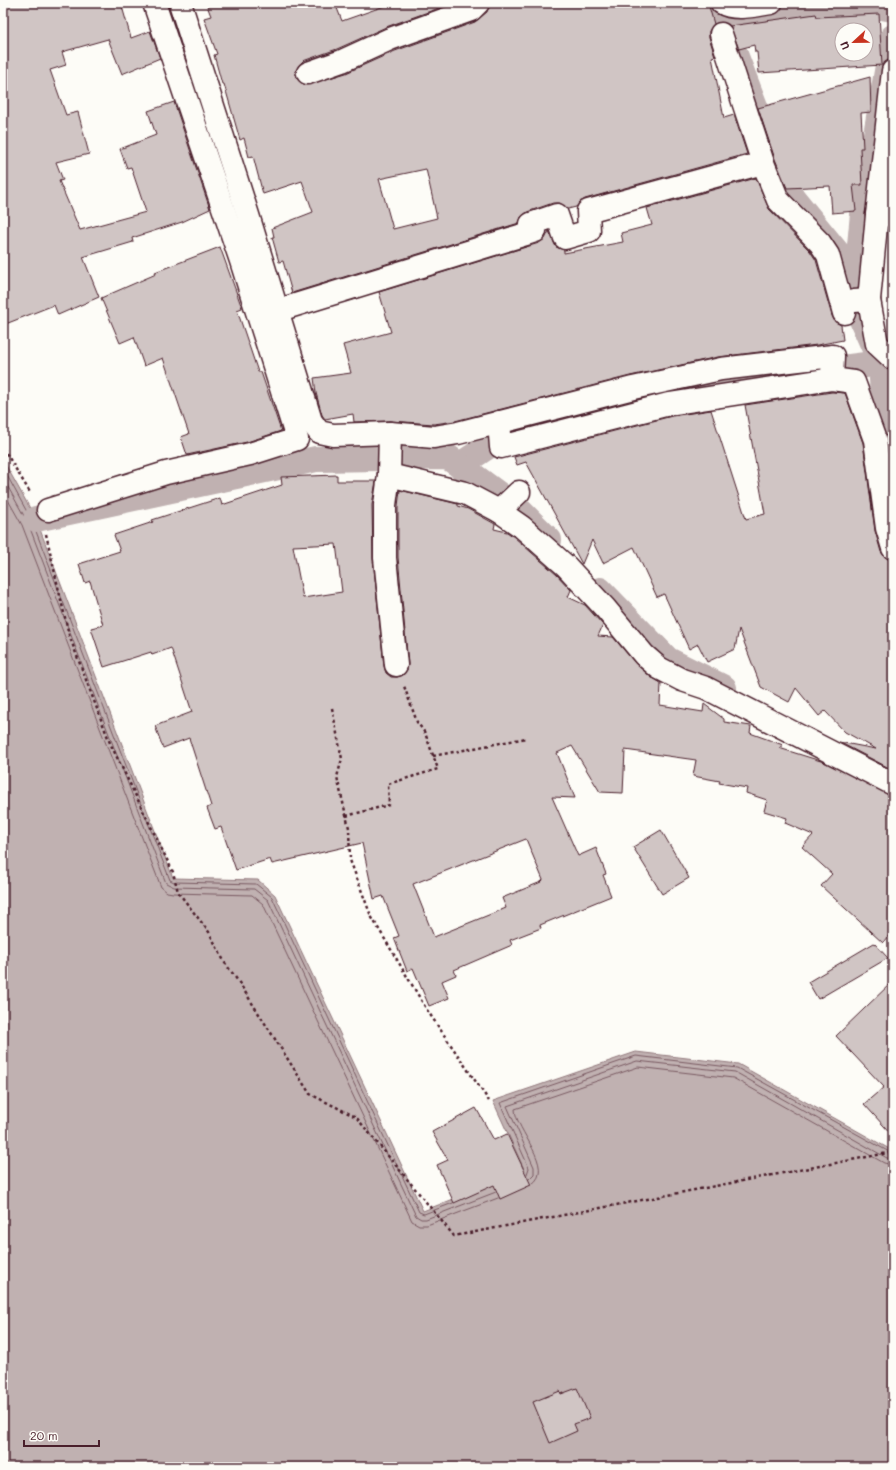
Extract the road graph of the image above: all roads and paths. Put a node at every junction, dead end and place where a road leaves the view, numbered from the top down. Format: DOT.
graph roads {
  1 [pos="154,3"];
  2 [pos="180,3"];
  3 [pos="478,3"];
  4 [pos="722,3"];
  5 [pos="771,3"];
  6 [pos="721,34"];
  7 [pos="201,69"];
  8 [pos="893,71"];
  9 [pos="308,73"];
  10 [pos="179,76"];
  11 [pos="763,163"];
  12 [pos="248,215"];
  13 [pos="885,215"];
  14 [pos="227,222"];
  15 [pos="869,300"];
  16 [pos="276,311"];
  17 [pos="893,359"];
  18 [pos="832,379"];
  19 [pos="665,381"];
  20 [pos="669,404"];
  21 [pos="499,422"];
  22 [pos="319,432"];
  23 [pos="390,433"];
  24 [pos="297,439"];
  25 [pos="3,448"];
  26 [pos="389,475"];
  27 [pos="519,492"];
  28 [pos="32,495"];
  29 [pos="499,511"];
  30 [pos="47,520"];
  31 [pos="893,548"];
  32 [pos="396,665"];
  33 [pos="332,708"];
  34 [pos="526,738"];
  35 [pos="433,756"];
  36 [pos="893,784"];
  37 [pos="346,816"];
  38 [pos="489,1101"];
  39 [pos="893,1152"];
  1 -- 10 [label="street"];
  2 -- 7 [label="street"];
  3 -- 9 [label="street"];
  4 -- 5 [label="street"];
  6 -- 11 [label="street"];
  7 -- 10 [label="street"];
  7 -- 12 [label="street"];
  8 -- 13 [label="street"];
  10 -- 14 [label="street"];
  11 -- 15 [label="street"];
  11 -- 16 [label="street"];
  12 -- 14 [label="street"];
  12 -- 16 [label="street"];
  13 -- 15 [label="street"];
  14 -- 24 [label="street"];
  15 -- 17 [label="street"];
  16 -- 22 [label="street"];
  18 -- 19 [label="street"];
  18 -- 20 [label="street"];
  18 -- 31 [label="street"];
  19 -- 20 [label="street"];
  19 -- 21 [label="street"];
  20 -- 21 [label="street"];
  21 -- 23 [label="street"];
  22 -- 23 [label="street"];
  22 -- 24 [label="street"];
  23 -- 26 [label="street"];
  24 -- 30 [label="street"];
  25 -- 28 [label="path"];
  26 -- 29 [label="street"];
  26 -- 32 [label="street"];
  27 -- 29 [label="street"];
  29 -- 36 [label="street"];
  30 -- 39 [label="path"];
  32 -- 35 [label="path"];
  33 -- 37 [label="path"];
  34 -- 35 [label="path"];
  35 -- 37 [label="path"];
  37 -- 38 [label="path"];
}
